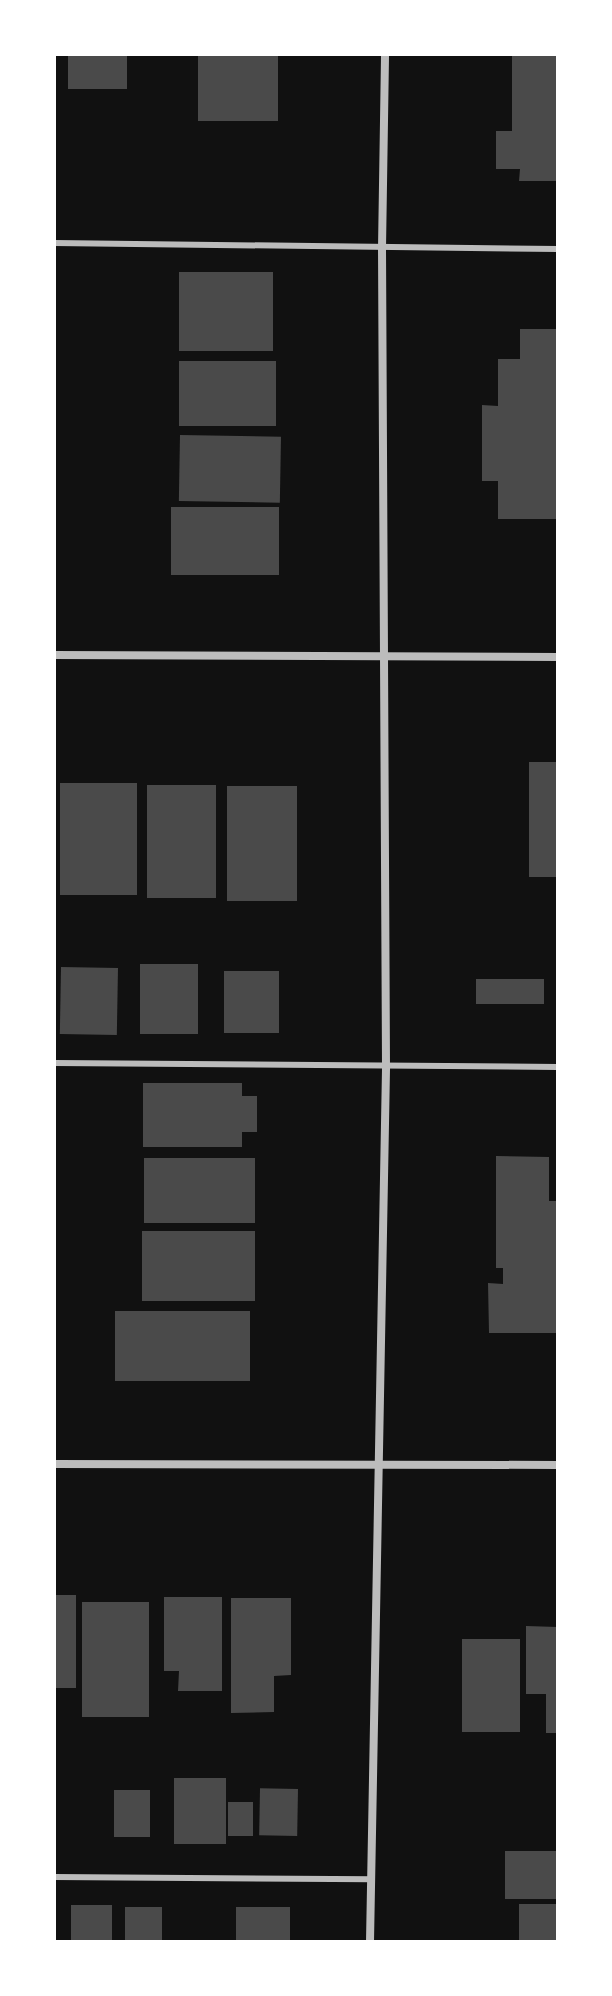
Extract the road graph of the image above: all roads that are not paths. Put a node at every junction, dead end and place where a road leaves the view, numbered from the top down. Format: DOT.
graph roads {
  1 [pos="385,54"];
  2 [pos="54,243"];
  3 [pos="382,248"];
  4 [pos="558,249"];
  5 [pos="54,655"];
  6 [pos="383,656"];
  7 [pos="558,657"];
  8 [pos="54,1063"];
  9 [pos="386,1066"];
  10 [pos="558,1067"];
  11 [pos="54,1464"];
  12 [pos="379,1464"];
  13 [pos="558,1465"];
  14 [pos="54,1877"];
  15 [pos="372,1879"];
  16 [pos="370,1942"];
  1 -- 3 [label="street"];
  2 -- 3 [label="lane"];
  3 -- 4 [label="lane"];
  3 -- 6 [label="street"];
  5 -- 6 [label="street"];
  6 -- 7 [label="street"];
  6 -- 9 [label="street"];
  8 -- 9 [label="lane"];
  9 -- 10 [label="lane"];
  9 -- 12 [label="street"];
  11 -- 12 [label="street"];
  12 -- 13 [label="street"];
  12 -- 15 [label="street"];
  14 -- 15 [label="lane"];
  15 -- 16 [label="street"];
}
